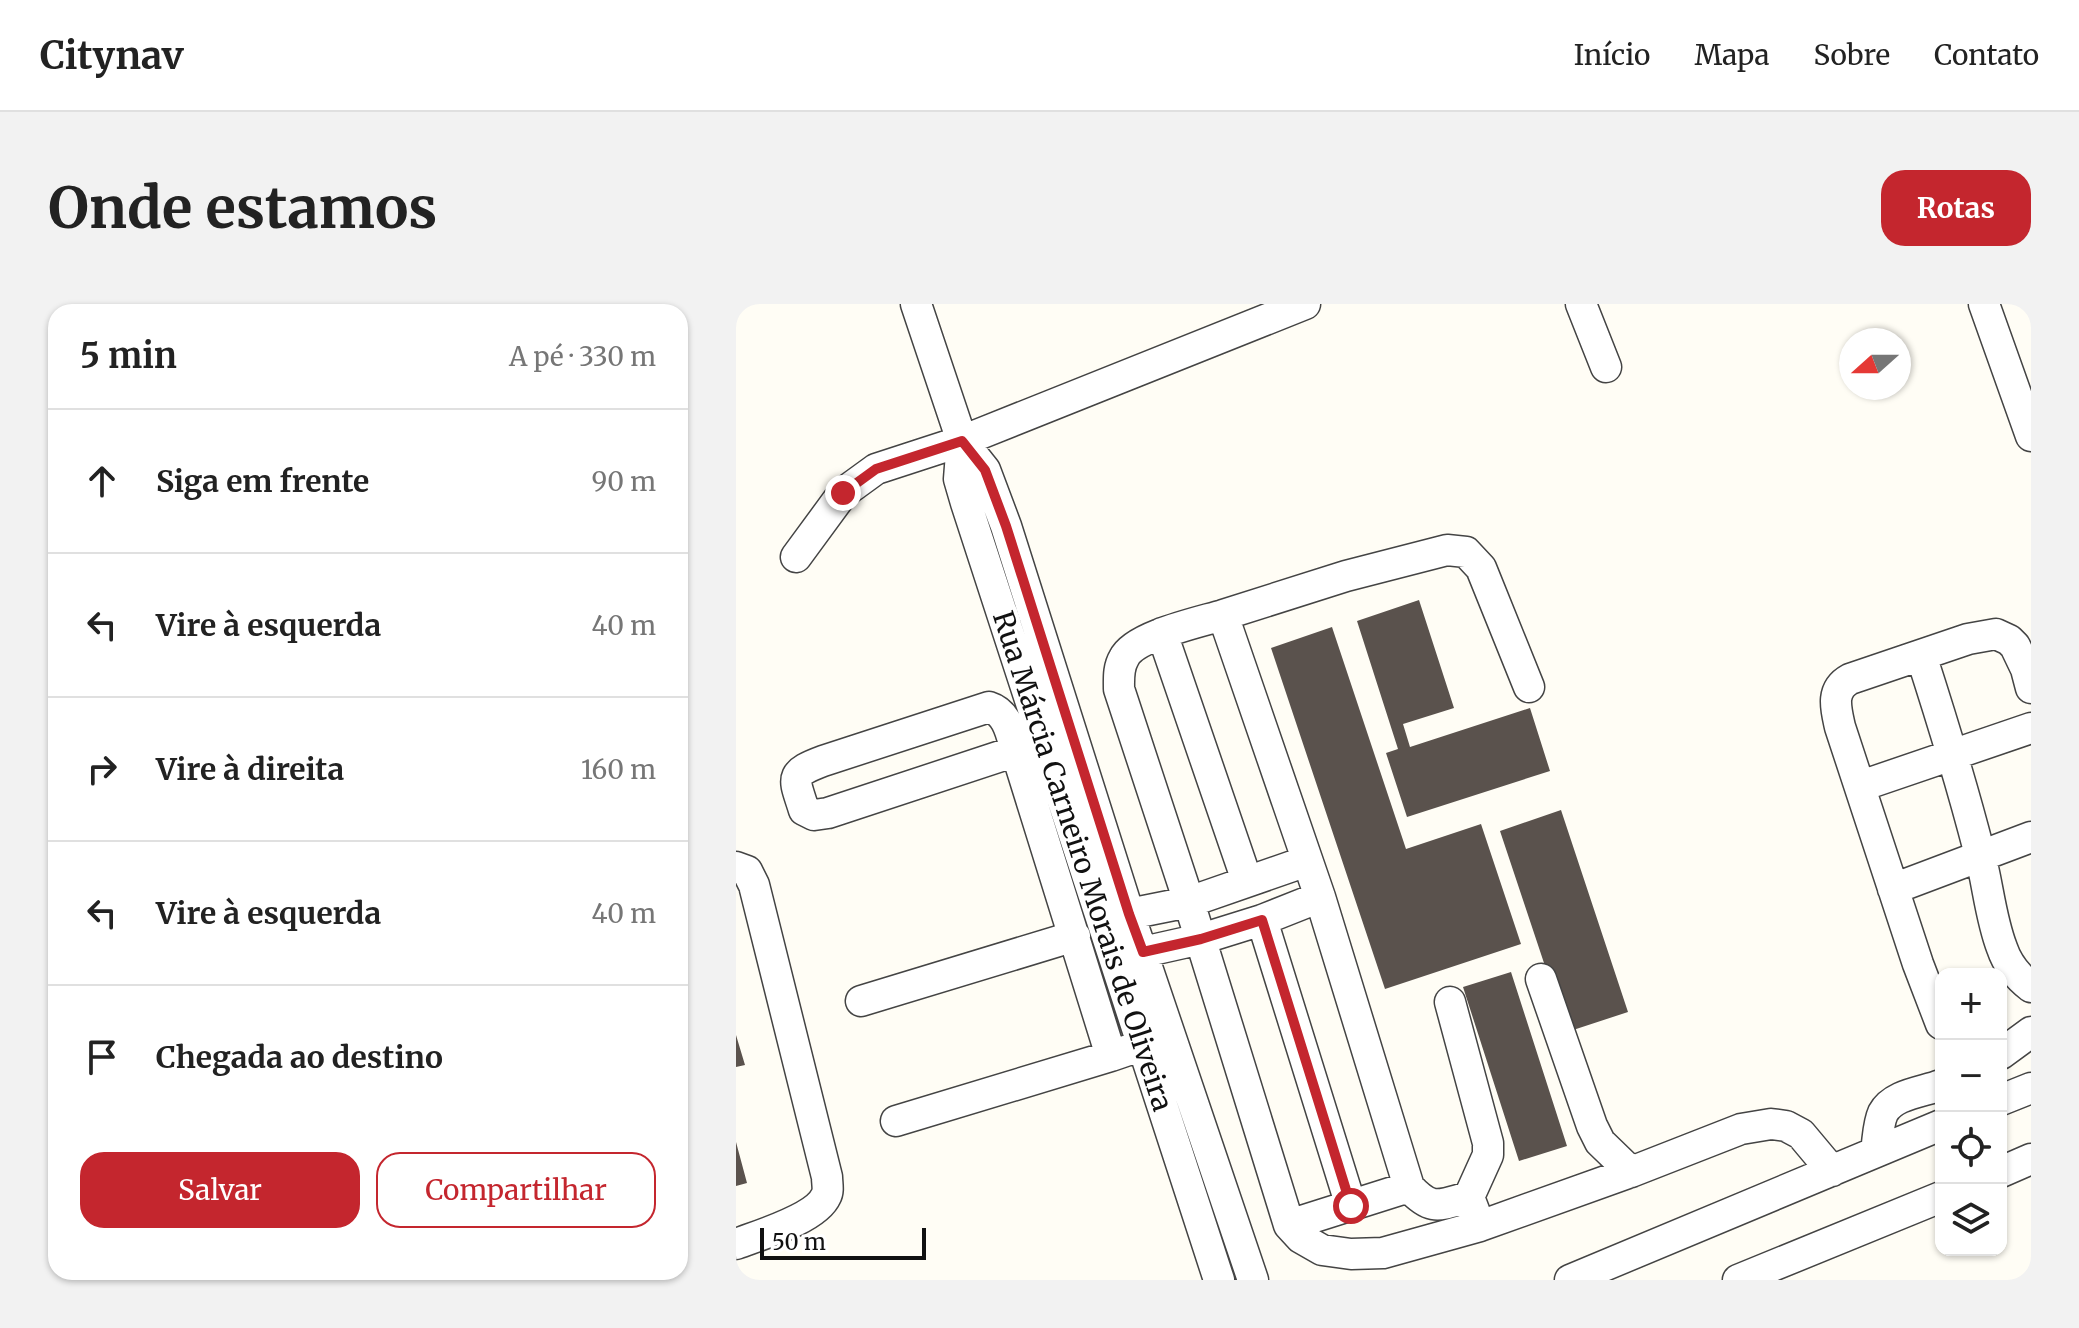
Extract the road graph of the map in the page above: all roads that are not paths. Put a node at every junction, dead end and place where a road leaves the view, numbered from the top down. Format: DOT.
graph roads {
  1 [pos="916,304"];
  2 [pos="1305,304"];
  3 [pos="1581,304"];
  4 [pos="1984,304"];
  5 [pos="1606,367"];
  6 [pos="2029,424"];
  7 [pos="962,441"];
  8 [pos="796,557"];
  9 [pos="1223,615"];
  10 [pos="1162,633"];
  11 [pos="1921,655"];
  12 [pos="1529,687"];
  13 [pos="2031,688"];
  14 [pos="2031,728"];
  15 [pos="1016,751"];
  16 [pos="1952,754"];
  17 [pos="1861,786"];
  18 [pos="2031,837"];
  19 [pos="1980,855"];
  20 [pos="1307,861"];
  21 [pos="736,867"];
  22 [pos="1247,881"];
  23 [pos="1893,889"];
  24 [pos="1320,897"];
  25 [pos="1189,902"];
  26 [pos="1129,914"];
  27 [pos="1262,920"];
  28 [pos="1075,936"];
  29 [pos="1201,939"];
  30 [pos="1143,952"];
  31 [pos="1541,979"];
  32 [pos="2031,987"];
  33 [pos="861,1001"];
  34 [pos="1450,1002"];
  35 [pos="1935,1008"];
  36 [pos="2031,1032"];
  37 [pos="1143,1045"];
  38 [pos="2007,1050"];
  39 [pos="1111,1056"];
  40 [pos="1935,1087"];
  41 [pos="2031,1088"];
  42 [pos="2007,1098"];
  43 [pos="896,1121"];
  44 [pos="1935,1127"];
  45 [pos="1876,1151"];
  46 [pos="1623,1164"];
  47 [pos="1832,1171"];
  48 [pos="1409,1187"];
  49 [pos="1935,1199"];
  50 [pos="1351,1206"];
  51 [pos="1474,1210"];
  52 [pos="1289,1225"];
  53 [pos="736,1244"];
  54 [pos="1219,1280"];
  55 [pos="1253,1280"];
  56 [pos="1570,1280"];
  57 [pos="1738,1280"];
  1 -- 7 [label="street, Rua Márcia Carneiro Morais de Oliveira"];
  2 -- 7 [label="street"];
  3 -- 5 [label="street"];
  4 -- 6 [label="street"];
  7 -- 8 [label="street"];
  7 -- 26 [label="street, Rua Márcia Carneiro Morais de Oliveira"];
  7 -- 37 [label="street, Rua Márcia Carneiro Morais de Oliveira"];
  9 -- 10 [label="street"];
  9 -- 12 [label="street"];
  9 -- 20 [label="street"];
  10 -- 22 [label="street"];
  10 -- 25 [label="street"];
  11 -- 13 [label="street"];
  11 -- 16 [label="street"];
  11 -- 17 [label="street"];
  14 -- 16 [label="street"];
  15 -- 15 [label="street"];
  15 -- 28 [label="street"];
  16 -- 17 [label="street"];
  16 -- 19 [label="street"];
  17 -- 23 [label="street"];
  18 -- 19 [label="street"];
  19 -- 23 [label="street"];
  19 -- 32 [label="street"];
  20 -- 22 [label="street"];
  20 -- 24 [label="street"];
  21 -- 53 [label="street"];
  22 -- 25 [label="street"];
  23 -- 35 [label="street"];
  24 -- 27 [label="street"];
  24 -- 48 [label="street"];
  25 -- 26 [label="street"];
  25 -- 29 [label="street"];
  26 -- 30 [label="street, Rua Márcia Carneiro Morais de Oliveira"];
  27 -- 29 [label="street"];
  27 -- 50 [label="street"];
  28 -- 33 [label="street"];
  28 -- 39 [label="street"];
  29 -- 30 [label="street"];
  29 -- 52 [label="street"];
  30 -- 55 [label="street, Rua Márcia Carneiro Morais de Oliveira"];
  31 -- 46 [label="street"];
  34 -- 51 [label="street"];
  36 -- 38 [label="street"];
  37 -- 39 [label="street"];
  37 -- 54 [label="street, Rua Márcia Carneiro Morais de Oliveira"];
  39 -- 43 [label="street"];
  40 -- 45 [label="street"];
  41 -- 42 [label="street"];
  44 -- 45 [label="street"];
  45 -- 47 [label="street"];
  46 -- 47 [label="street"];
  46 -- 51 [label="street"];
  47 -- 56 [label="street"];
  48 -- 50 [label="street"];
  48 -- 51 [label="street"];
  49 -- 57 [label="street"];
  50 -- 52 [label="street"];
  51 -- 52 [label="street"];
}
